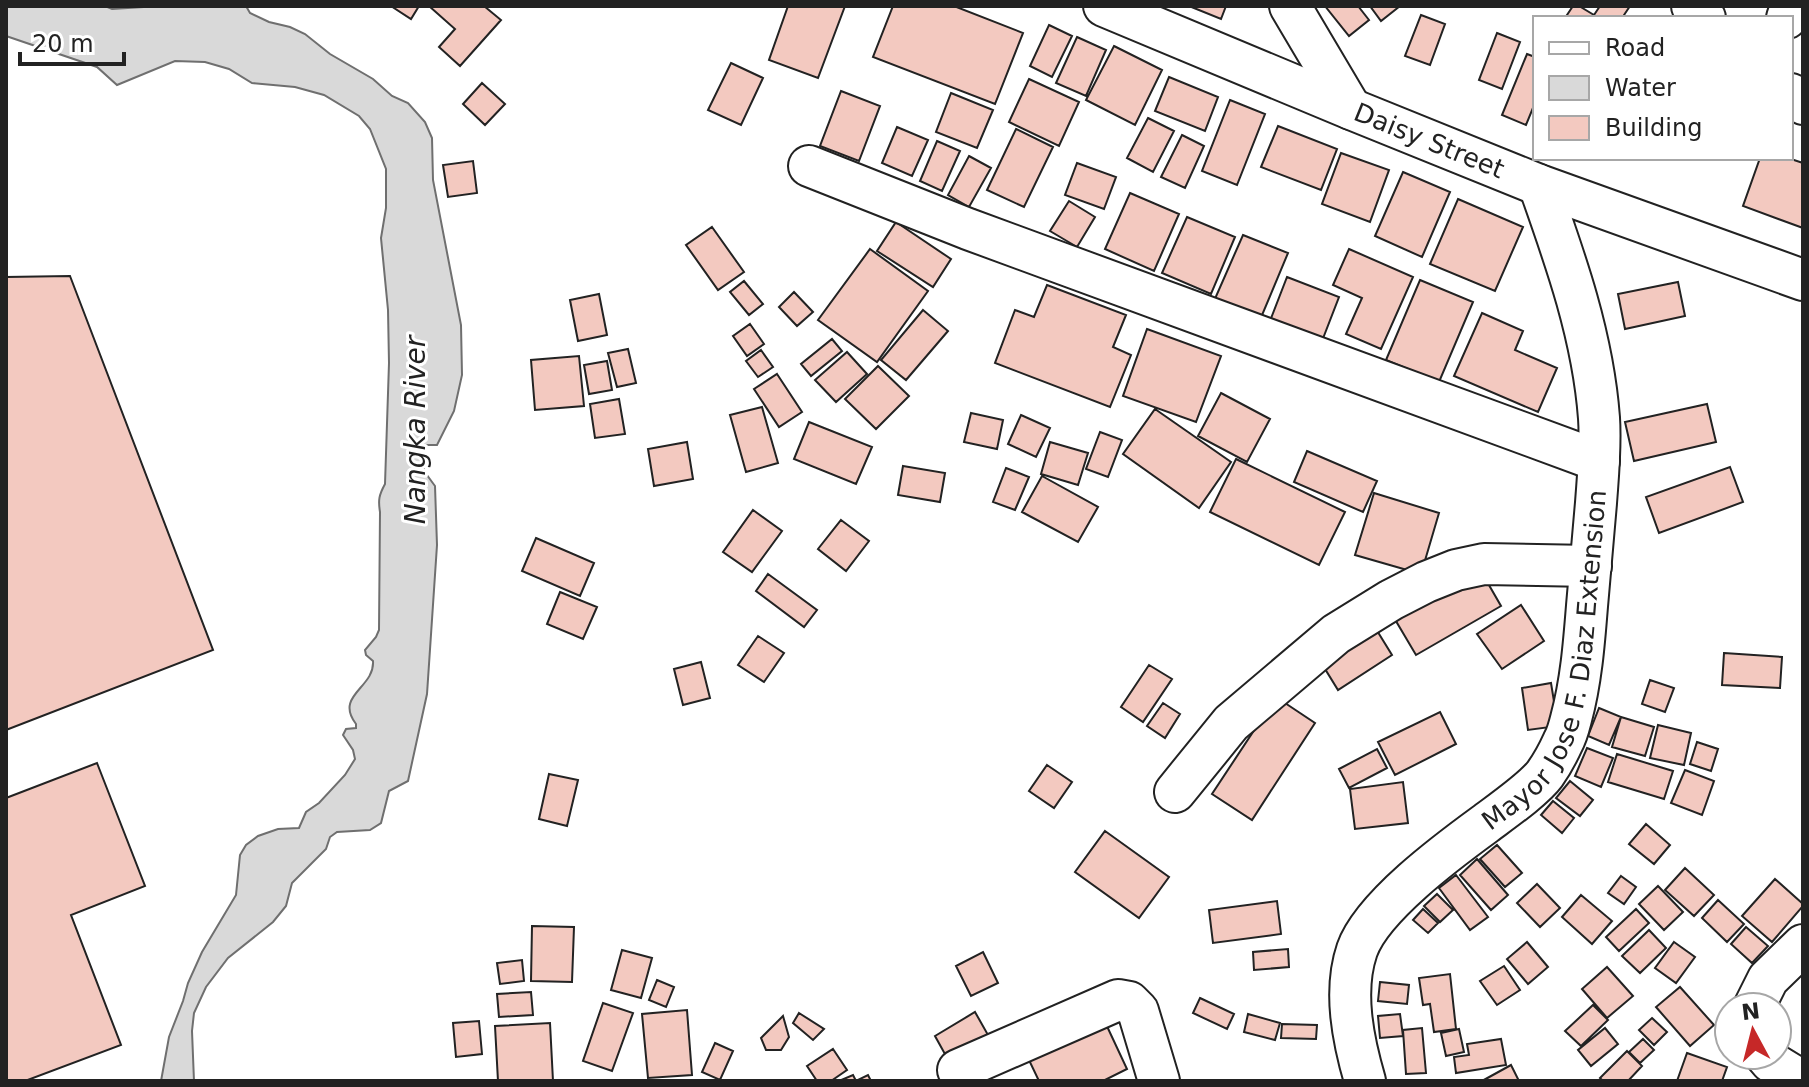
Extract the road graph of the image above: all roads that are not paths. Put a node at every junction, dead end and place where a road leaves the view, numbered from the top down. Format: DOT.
graph roads {
  1 [pos="1104,6"];
  2 [pos="1290,6"];
  3 [pos="1351,109"];
  4 [pos="809,166"];
  5 [pos="1539,185"];
  6 [pos="1803,280"];
  7 [pos="1599,461"];
  8 [pos="1591,566"];
  9 [pos="1175,792"];
  10 [pos="1803,945"];
  11 [pos="1762,991"];
  12 [pos="958,1070"];
  13 [pos="1159,1081"];
  14 [pos="1365,1081"];
  1 -- 3 [label="street, Daisy Street"];
  2 -- 3 [label="street"];
  3 -- 5 [label="street, Daisy Street"];
  4 -- 7 [label="street"];
  5 -- 6 [label="street, Daisy Street"];
  5 -- 7 [label="street, Mayor Jose F. Diaz Extension"];
  7 -- 8 [label="street, Mayor Jose F. Diaz Extension"];
  8 -- 9 [label="street"];
  8 -- 14 [label="street, Mayor Jose F. Diaz Extension"];
  10 -- 11 [label="street"];
  12 -- 13 [label="street"];
}
